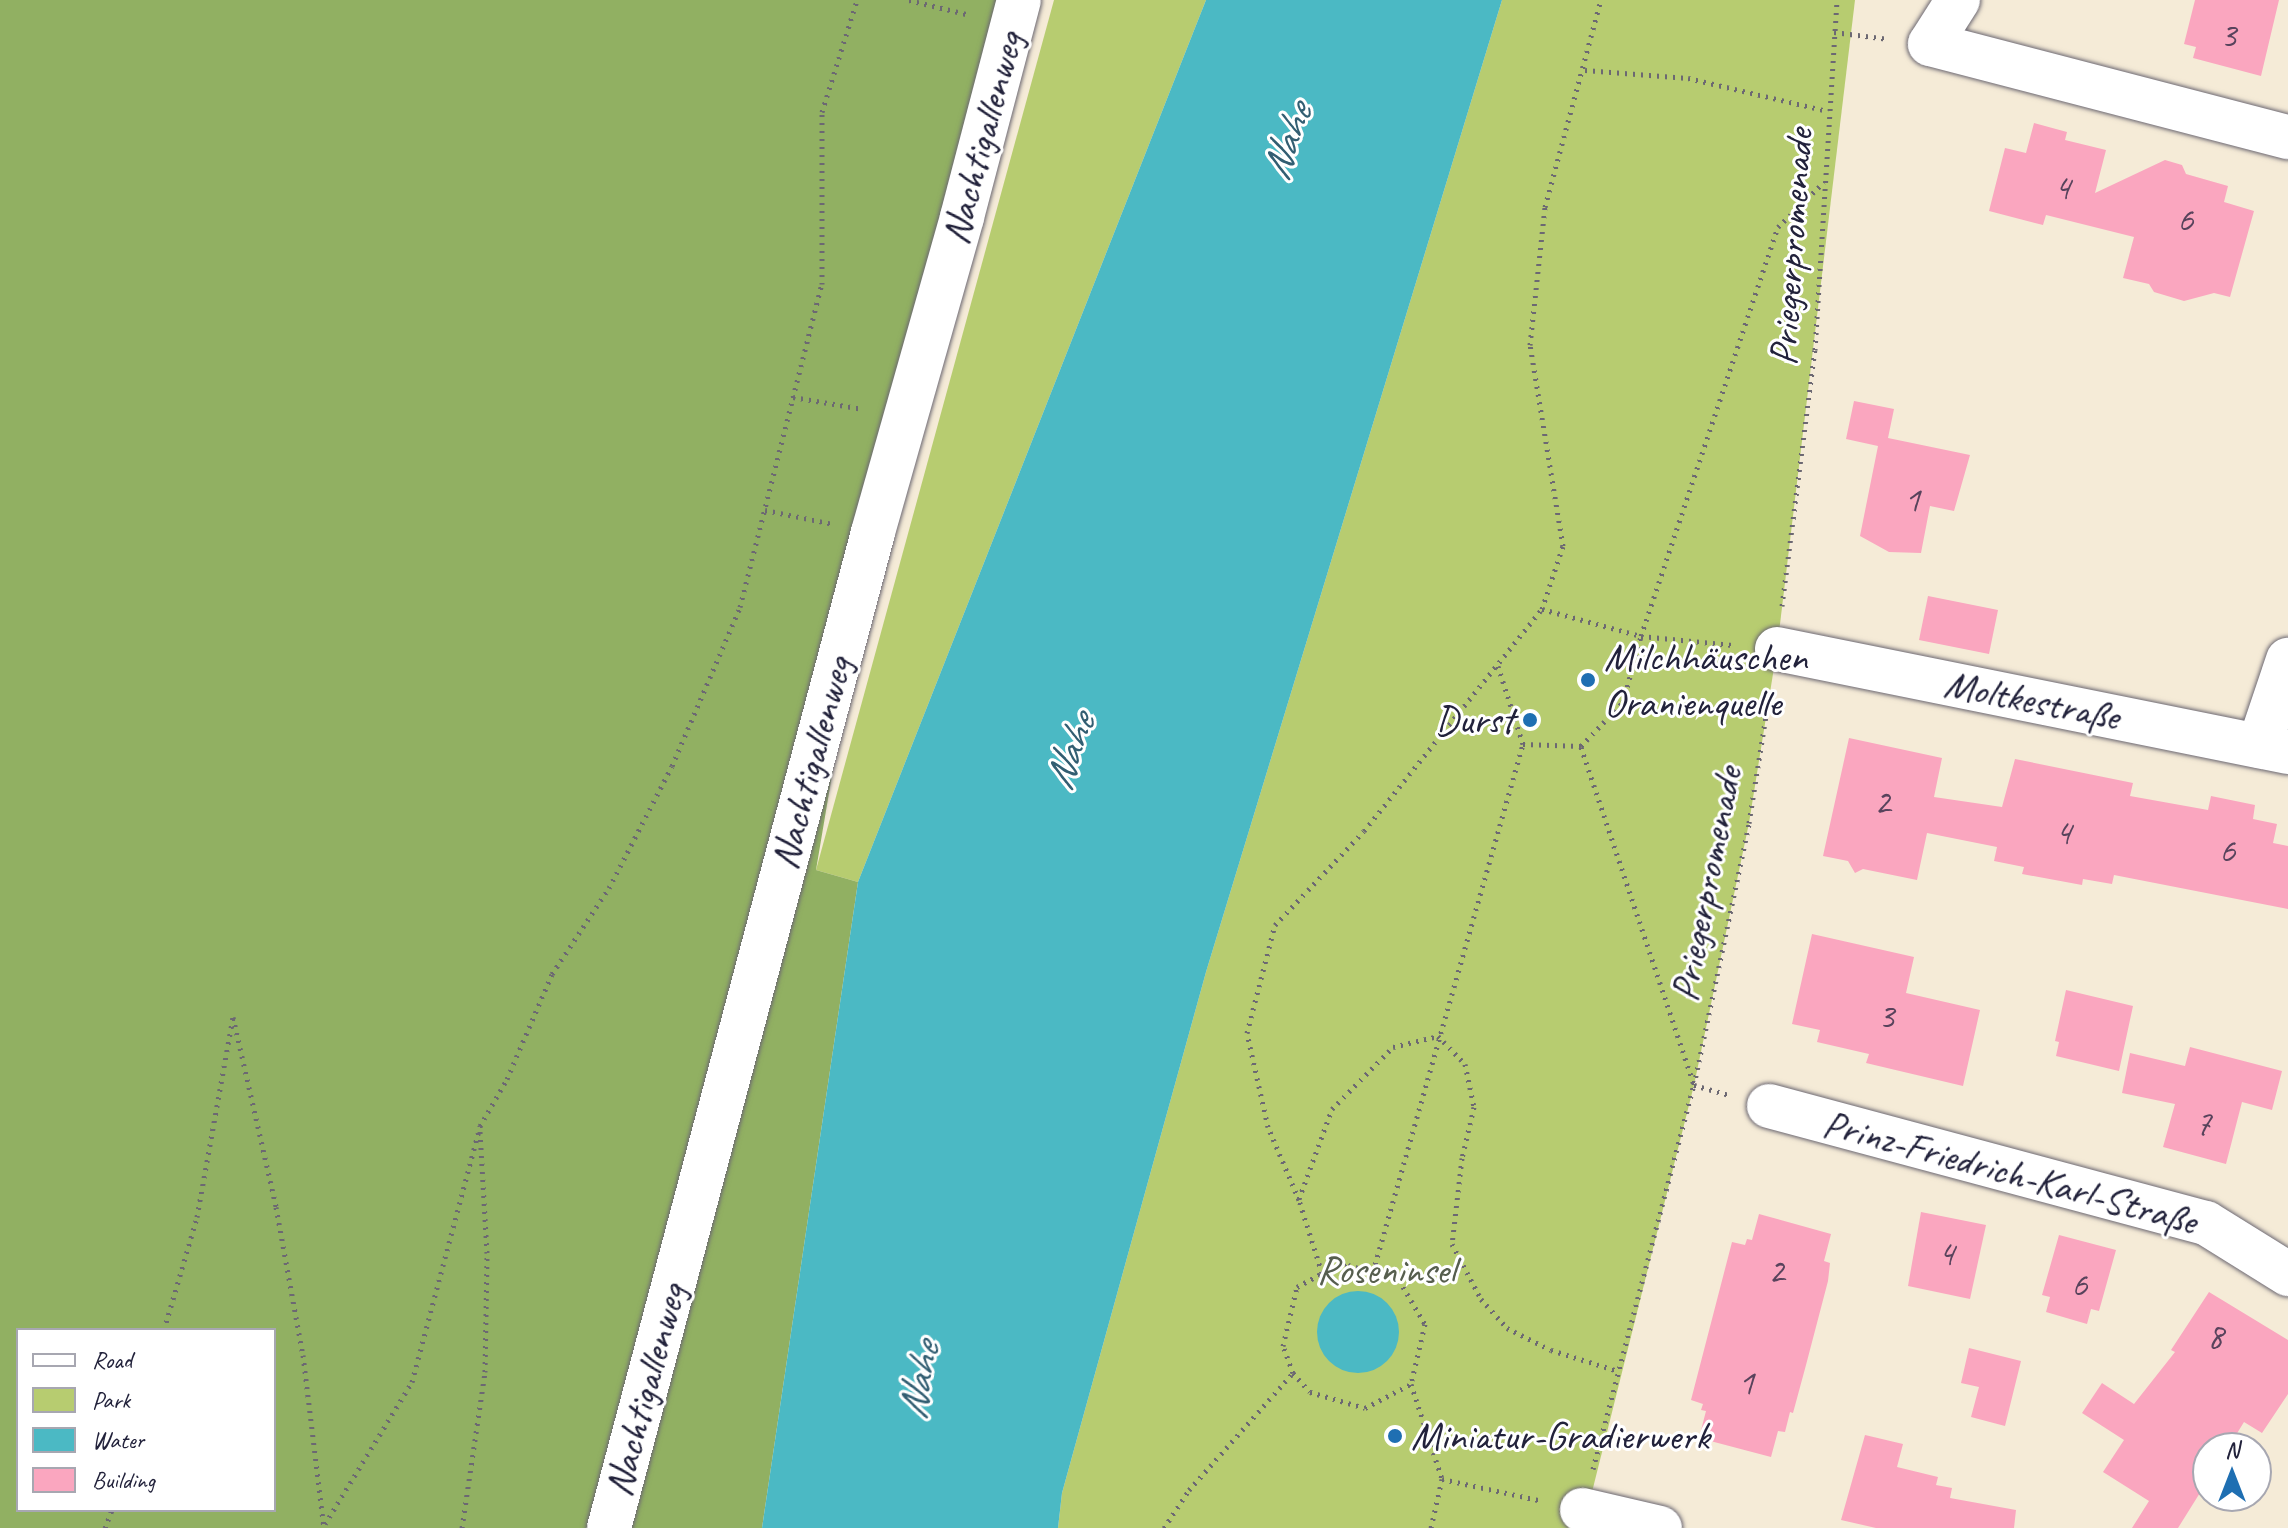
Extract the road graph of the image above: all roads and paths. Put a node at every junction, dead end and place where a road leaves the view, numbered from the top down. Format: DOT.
graph roads {
  1 [pos="857,0"];
  2 [pos="909,0"];
  3 [pos="1019,0"];
  4 [pos="1601,0"];
  5 [pos="1837,0"];
  6 [pos="1958,0"];
  7 [pos="975,16"];
  8 [pos="1834,32"];
  9 [pos="1930,44"];
  10 [pos="1585,70"];
  11 [pos="1828,111"];
  12 [pos="2288,137"];
  13 [pos="1824,182"];
  14 [pos="793,397"];
  15 [pos="865,410"];
  16 [pos="765,510"];
  17 [pos="837,525"];
  18 [pos="1542,609"];
  19 [pos="1641,636"];
  20 [pos="1777,649"];
  21 [pos="2288,660"];
  22 [pos="1497,665"];
  23 [pos="1523,744"];
  24 [pos="1581,746"];
  25 [pos="2274,749"];
  26 [pos="1438,1036"];
  27 [pos="1694,1085"];
  28 [pos="1769,1106"];
  29 [pos="480,1126"];
  30 [pos="1299,1200"];
  31 [pos="1373,1272"];
  32 [pos="1322,1273"];
  33 [pos="2288,1274"];
  34 [pos="165,1328"];
  35 [pos="1618,1371"];
  36 [pos="1293,1373"];
  37 [pos="1411,1384"];
  38 [pos="1442,1479"];
  39 [pos="1582,1510"];
  40 [pos="324,1526"];
  41 [pos="462,1528"];
  42 [pos="609,1528"];
  43 [pos="1164,1528"];
  44 [pos="1431,1528"];
  45 [pos="1660,1528"];
  1 -- 14 [label="path"];
  2 -- 7 [label="path"];
  3 -- 42 [label="street, Nachtigallenweg"];
  4 -- 10 [label="path"];
  5 -- 8 [label="path, Priegerpromenade"];
  6 -- 9 [label="street"];
  8 -- 9 [label="path"];
  8 -- 11 [label="path, Priegerpromenade"];
  9 -- 12 [label="street"];
  10 -- 11 [label="path"];
  10 -- 18 [label="path"];
  11 -- 13 [label="path, Priegerpromenade"];
  13 -- 19 [label="path"];
  13 -- 20 [label="path, Priegerpromenade"];
  14 -- 15 [label="path"];
  14 -- 16 [label="path"];
  16 -- 17 [label="path"];
  16 -- 29 [label="path"];
  18 -- 19 [label="path"];
  18 -- 22 [label="path"];
  19 -- 20 [label="path"];
  19 -- 24 [label="path"];
  20 -- 25 [label="street, Moltkestraße"];
  20 -- 27 [label="path, Priegerpromenade"];
  21 -- 25 [label="street"];
  22 -- 23 [label="path"];
  22 -- 30 [label="path"];
  23 -- 24 [label="path"];
  23 -- 26 [label="path"];
  24 -- 27 [label="path"];
  26 -- 30 [label="path"];
  26 -- 31 [label="path"];
  26 -- 35 [label="path"];
  27 -- 35 [label="path, Priegerpromenade"];
  28 -- 33 [label="street, Prinz-Friedrich-Karl-Straße"];
  29 -- 40 [label="path"];
  29 -- 41 [label="path"];
  30 -- 32 [label="path"];
  31 -- 32 [label="path"];
  31 -- 37 [label="path"];
  32 -- 36 [label="path"];
  34 -- 40 [label="path"];
  35 -- 39 [label="path, Priegerpromenade"];
  36 -- 37 [label="path"];
  36 -- 43 [label="path"];
  37 -- 38 [label="path"];
  38 -- 39 [label="path"];
  38 -- 44 [label="path"];
  39 -- 45 [label="street"];
}
